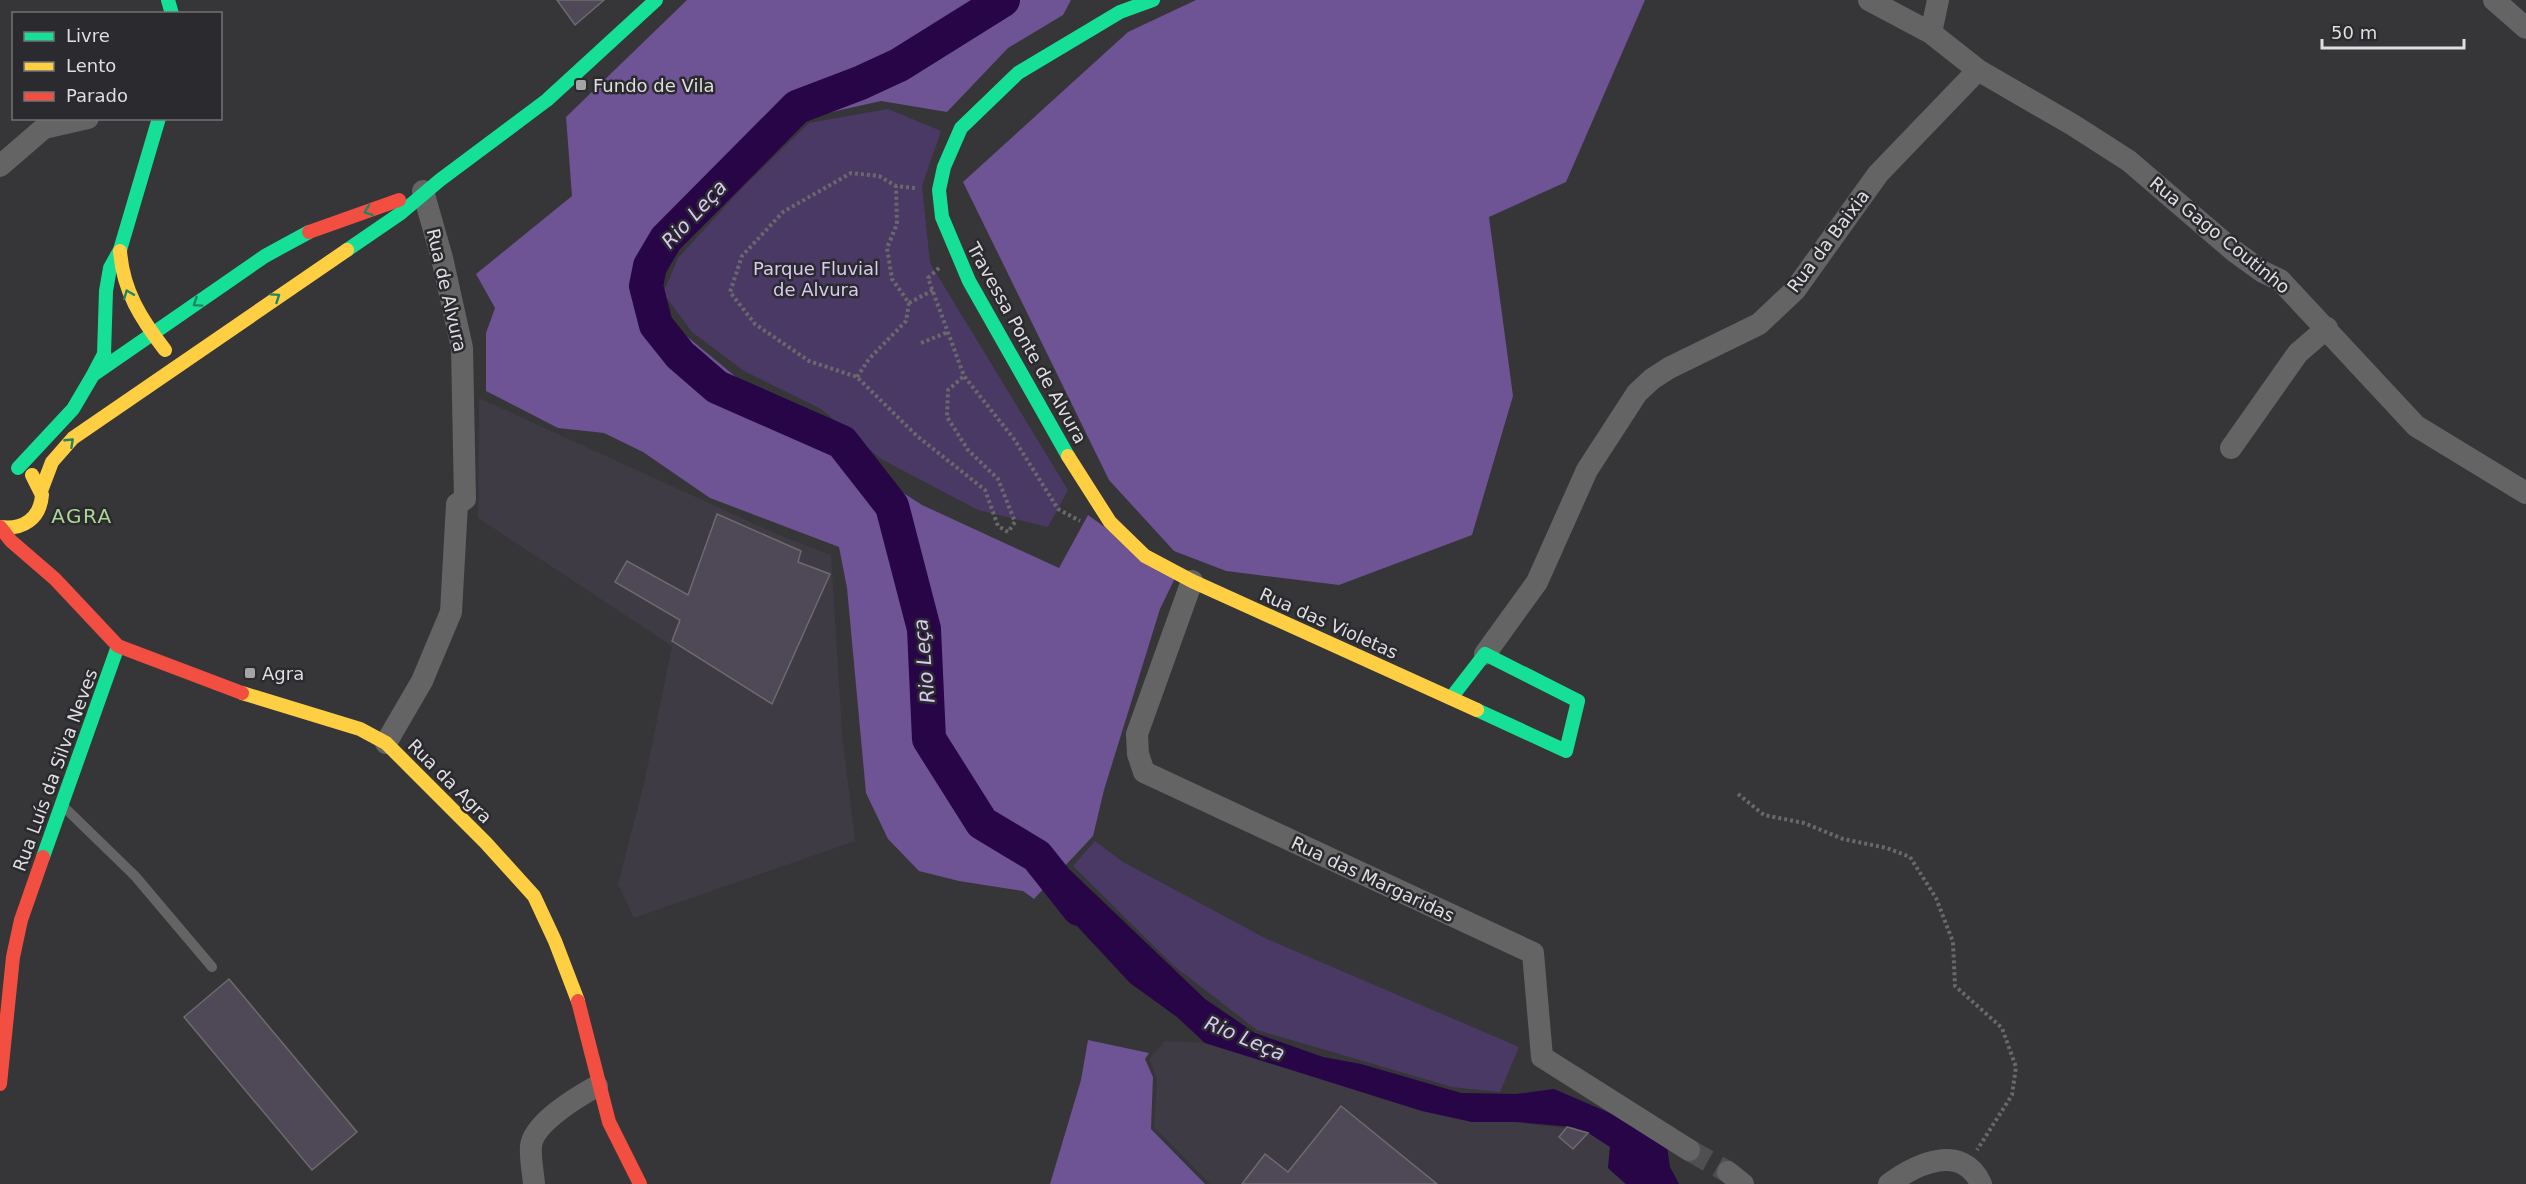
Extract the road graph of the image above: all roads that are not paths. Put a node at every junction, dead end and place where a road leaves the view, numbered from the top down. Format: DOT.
graph roads {
  1 [pos="656,0"];
  2 [pos="1153,0"];
  3 [pos="1869,0"];
  4 [pos="1938,0"];
  5 [pos="2494,0"];
  6 [pos="1111,6"];
  7 [pos="2526,28"];
  8 [pos="1931,33"];
  9 [pos="1978,69"];
  10 [pos="78,120"];
  11 [pos="158,120"];
  12 [pos="0,166"];
  13 [pos="423,191"];
  14 [pos="120,250"];
  15 [pos="107,310"];
  16 [pos="2327,328"];
  17 [pos="152,333"];
  18 [pos="127,343"];
  19 [pos="177,366"];
  20 [pos="93,375"];
  21 [pos="2231,448"];
  22 [pos="3,468"];
  23 [pos="18,468"];
  24 [pos="42,491"];
  25 [pos="2526,493"];
  26 [pos="37,515"];
  27 [pos="0,527"];
  28 [pos="39,532"];
  29 [pos="41,546"];
  30 [pos="55,579"];
  31 [pos="1192,581"];
  32 [pos="118,645"];
  33 [pos="1485,654"];
  34 [pos="1451,698"];
  35 [pos="386,742"];
  36 [pos="61,804"];
  37 [pos="212,967"];
  38 [pos="0,1084"];
  39 [pos="597,1086"];
  40 [pos="1689,1149"];
  41 [pos="534,1184"];
  42 [pos="640,1184"];
  43 [pos="1889,1184"];
  44 [pos="1981,1184"];
  1 -- 13 [label="street"];
  2 -- 6 [label="street, Travessa Ponte de Alvura"];
  3 -- 8 [label="street, Rua Gago Coutinho"];
  4 -- 8 [label="street"];
  5 -- 7 [label="street"];
  6 -- 31 [label="street, Travessa Ponte de Alvura"];
  8 -- 9 [label="street, Rua Gago Coutinho"];
  9 -- 16 [label="street, Rua Gago Coutinho"];
  9 -- 33 [label="street, Rua da Baixia"];
  10 -- 12 [label="street"];
  11 -- 14 [label="street"];
  13 -- 17 [label="street, one-way"];
  19 -- 13 [label="street, one-way"];
  13 -- 35 [label="street, Rua de Alvura"];
  14 -- 15 [label="street"];
  17 -- 14 [label="street, one-way"];
  15 -- 18 [label="street"];
  15 -- 20 [label="street"];
  16 -- 21 [label="street"];
  16 -- 25 [label="street, Rua Gago Coutinho"];
  17 -- 18 [label="street"];
  17 -- 19 [label="street"];
  18 -- 20 [label="street"];
  24 -- 19 [label="street, one-way"];
  20 -- 23 [label="street"];
  22 -- 23 [label="street"];
  23 -- 24 [label="street"];
  24 -- 26 [label="street"];
  26 -- 27 [label="street"];
  26 -- 28 [label="street"];
  27 -- 30 [label="street, Rua da Agra"];
  29 -- 30 [label="street, Rua da Agra"];
  30 -- 32 [label="street, Rua da Agra"];
  31 -- 34 [label="street, Rua das Violetas"];
  31 -- 40 [label="street, Rua das Margaridas"];
  32 -- 35 [label="street, Rua da Agra"];
  32 -- 36 [label="street, Rua Luís da Silva Neves"];
  33 -- 34 [label="street"];
  33 -- 34 [label="street, Rua das Violetas"];
  35 -- 39 [label="street, Rua da Agra"];
  36 -- 37 [label="lane"];
  36 -- 38 [label="street, Rua Luís da Silva Neves"];
  39 -- 41 [label="street"];
  39 -- 42 [label="street, Rua da Agra"];
  43 -- 44 [label="street"];
}
